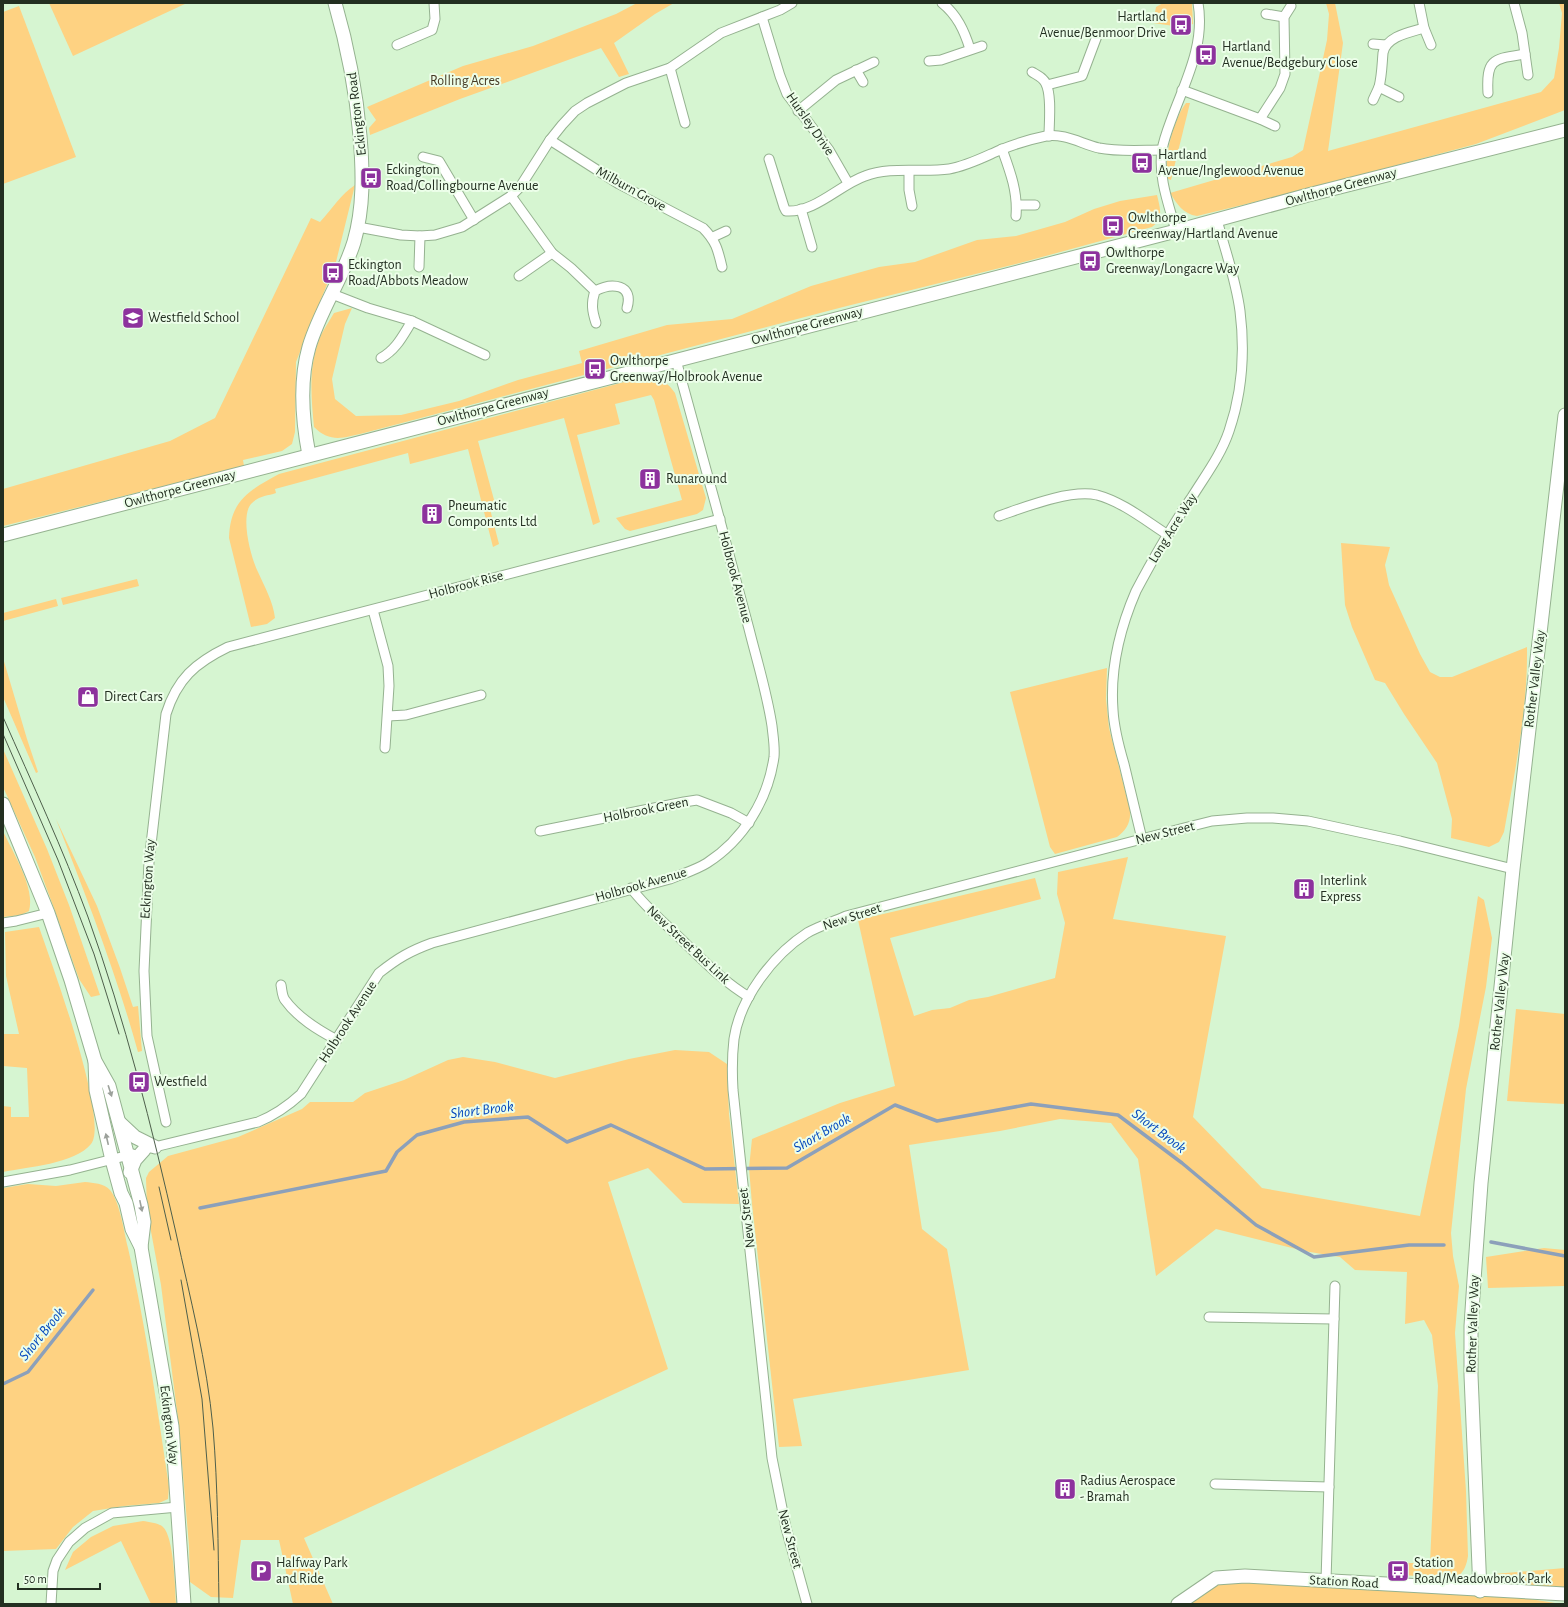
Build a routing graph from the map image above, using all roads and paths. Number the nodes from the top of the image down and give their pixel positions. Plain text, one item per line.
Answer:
1 (335, 3) edge
2 (434, 3) edge
3 (792, 3) edge
4 (942, 3) edge
5 (1198, 3) edge
6 (1419, 3) edge
7 (1514, 3) edge
8 (1291, 6) dead end
9 (1266, 14) dead end
10 (1284, 16) junction
11 (762, 17) junction
12 (1424, 28) junction
13 (1097, 36) dead end
14 (1373, 44) dead end
15 (1386, 44) junction
16 (397, 45) dead end
17 (982, 46) dead end
18 (1430, 46) dead end
19 (970, 49) junction
20 (1525, 54) junction
21 (929, 61) dead end
22 (874, 62) dead end
23 (670, 68) junction
24 (856, 70) junction
25 (1032, 72) dead end
26 (1528, 75) dead end
27 (862, 82) dead end
28 (1047, 85) junction
29 (1379, 87) junction
30 (1182, 90) junction
31 (1488, 93) dead end
32 (1399, 97) dead end
33 (1373, 100) dead end
34 (798, 111) junction
35 (1260, 119) junction
36 (685, 123) dead end
37 (1275, 126) dead end
38 (1565, 130) edge
39 (1048, 136) junction
40 (550, 140) junction
41 (1002, 149) junction
42 (1162, 150) junction
43 (423, 157) dead end
44 (769, 159) dead end
45 (909, 171) junction
46 (848, 183) junction
47 (511, 196) junction
48 (1017, 205) junction
49 (1035, 205) dead end
50 (912, 206) dead end
51 (801, 209) junction
52 (1016, 216) dead end
53 (474, 220) junction
54 (1217, 220) junction
55 (358, 227) junction
56 (726, 231) dead end
57 (1176, 231) junction
58 (420, 236) junction
59 (713, 237) junction
60 (812, 247) dead end
61 (552, 253) junction
62 (419, 267) dead end
63 (722, 267) dead end
64 (519, 276) dead end
65 (595, 291) junction
66 (332, 294) junction
67 (627, 308) dead end
68 (412, 321) junction
69 (596, 323) dead end
70 (484, 355) dead end
71 (381, 358) dead end
72 (676, 360) junction
73 (1565, 414) edge
74 (309, 455) junction
75 (999, 516) dead end
76 (720, 519) junction
77 (3, 535) edge
78 (1168, 535) junction
79 (373, 610) junction
80 (213, 654) joint
81 (481, 695) dead end
82 (388, 716) junction
83 (384, 748) dead end
84 (3, 804) edge
85 (749, 823) junction
86 (540, 831) dead end
87 (1142, 838) junction
88 (1513, 869) junction
89 (631, 888) junction
90 (48, 913) junction
91 (3, 923) edge
92 (280, 985) dead end
93 (749, 997) junction
94 (337, 1040) junction
95 (95, 1061) junction
96 (166, 1122) dead end
97 (120, 1123) junction
98 (150, 1148) junction
99 (128, 1155) junction
100 (112, 1160) junction
101 (131, 1168) junction
102 (3, 1182) edge
103 (126, 1203) junction
104 (141, 1247) junction
105 (1335, 1286) dead end
106 (1209, 1317) dead end
107 (1334, 1319) junction
108 (1215, 1484) dead end
109 (1329, 1487) junction
110 (178, 1507) junction
111 (1326, 1581) junction
112 (1480, 1590) junction
113 (1565, 1594) edge
114 (51, 1604) edge
115 (184, 1604) edge
116 (807, 1604) edge
117 (1178, 1604) edge

1 - 55 street, Eckington Road
2 - 16 street
3 - 11 street
4 - 19 street
5 - 30 street
6 - 12 street
7 - 20 street
8 - 10 street
9 - 10 street
10 - 35 street
11 - 23 street
11 - 34 street, Hursley Drive
12 - 15 street
12 - 18 street
13 - 28 street
14 - 15 street
15 - 29 street
17 - 19 street
19 - 21 street
20 - 26 street
20 - 31 street
22 - 24 street
23 - 36 street
23 - 40 street
24 - 27 street
24 - 34 street
25 - 28 street
28 - 39 street
29 - 32 street
29 - 33 street
30 - 35 street
30 - 42 street
34 - 46 street, Hursley Drive
35 - 37 street
38 - 54 street, Owlthorpe Greenway
39 - 41 street
39 - 42 street
40 - 47 street
40 - 59 street, Milburn Grove
41 - 45 street
41 - 48 street
42 - 57 street
43 - 53 street
44 - 51 street
45 - 46 street
45 - 50 street
46 - 51 street
47 - 53 street
47 - 61 street
48 - 49 street
48 - 52 street
51 - 60 street
53 - 58 street
54 - 57 street, Owlthorpe Greenway
54 - 78 street, Long Acre Way
55 - 58 street
55 - 66 street, Eckington Road
56 - 59 street
57 - 72 street, Owlthorpe Greenway
58 - 62 street
59 - 63 street
61 - 64 street
61 - 65 street
65 - 67 street
65 - 69 street
66 - 68 street
66 - 74 street, Eckington Road
68 - 70 street
68 - 71 street
72 - 74 street, Owlthorpe Greenway
72 - 76 street, Holbrook Avenue
73 - 88 street, Rother Valley Way
74 - 77 street, Owlthorpe Greenway
75 - 78 street
76 - 79 street, Holbrook Rise
76 - 85 street, Holbrook Avenue
78 - 87 street, Long Acre Way
79 - 80 street, Holbrook Rise
79 - 82 street
80 - 96 street, Eckington Way
81 - 82 street
82 - 83 street
84 - 90 street, Eckington Way
85 - 86 street, Holbrook Green
85 - 89 street, Holbrook Avenue
87 - 88 street, New Street
87 - 93 street, New Street
88 - 112 street, Rother Valley Way
89 - 93 street, New Street Bus Link
89 - 94 street, Holbrook Avenue
90 - 91 street
90 - 95 street, Eckington Way
92 - 94 street
93 - 116 street, New Street
94 - 98 street, Holbrook Avenue
95 -> 97 street, Eckington Way
100 -> 95 street, Eckington Way
97 - 98 street
97 - 99 street, Eckington Way
98 - 99 street, Holbrook Avenue
98 - 101 street
99 - 100 street, Holbrook Avenue
99 - 101 street, Eckington Way
100 - 102 street, Holbrook Avenue
100 - 103 street, Eckington Way
101 - 103 street
101 -> 104 street, Eckington Way
103 - 104 street, Eckington Way
104 - 110 street, Eckington Way
105 - 107 street
106 - 107 street
107 - 109 street
108 - 109 street
109 - 111 street
110 - 114 street
110 - 115 street, Eckington Way
111 - 112 street, Station Road
111 - 117 street, Station Road
112 - 113 street, Station Road

